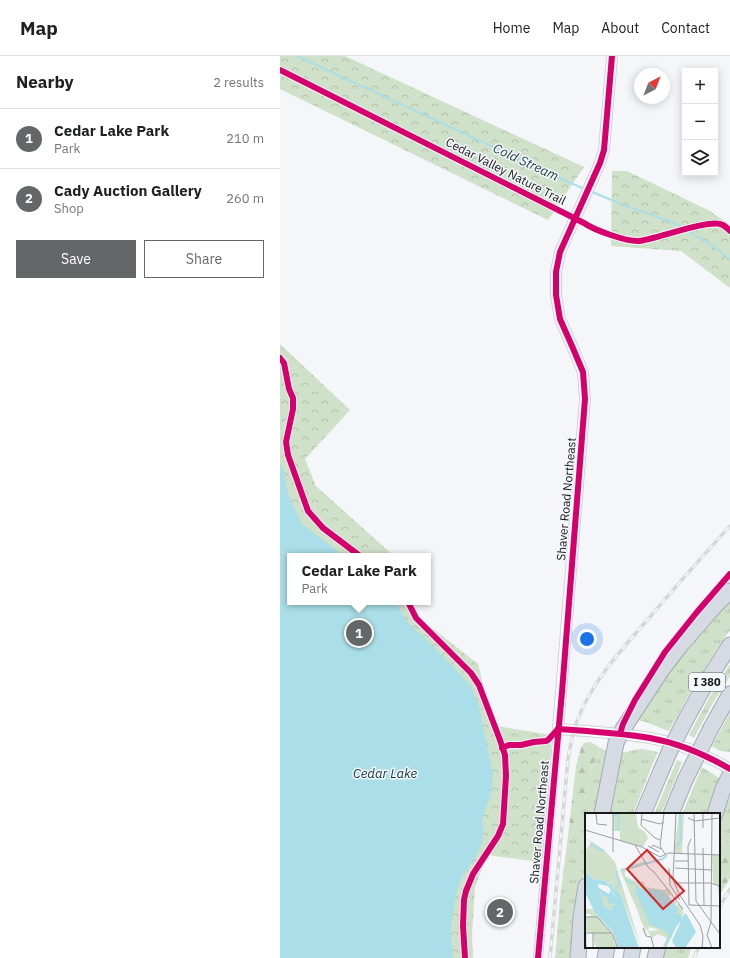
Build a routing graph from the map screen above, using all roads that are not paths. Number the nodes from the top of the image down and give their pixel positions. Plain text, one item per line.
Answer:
1 (612, 56) edge
2 (730, 590) edge
3 (730, 645) edge
4 (730, 694) edge
5 (558, 729) junction
6 (620, 734) junction
7 (730, 769) edge
8 (730, 775) edge
9 (730, 791) edge
10 (716, 812) edge
11 (602, 813) edge
12 (643, 813) edge
13 (671, 813) edge
14 (585, 892) edge
15 (607, 948) edge
16 (633, 948) edge
17 (658, 948) edge
18 (538, 958) edge
19 (578, 958) edge
20 (605, 958) edge
21 (631, 958) edge
22 (655, 958) edge

1 - 5 street, Shaver Road Northeast
2 - 6 highway
3 - 12 highway, I 380, bridge
4 - 13 highway, I 380, bridge
5 - 6 street
5 - 18 street, Shaver Road Northeast
6 - 7 street
6 - 11 highway
8 - 10 highway
9 - 10 highway
14 - 19 highway
15 - 20 highway
16 - 21 highway
17 - 22 highway

